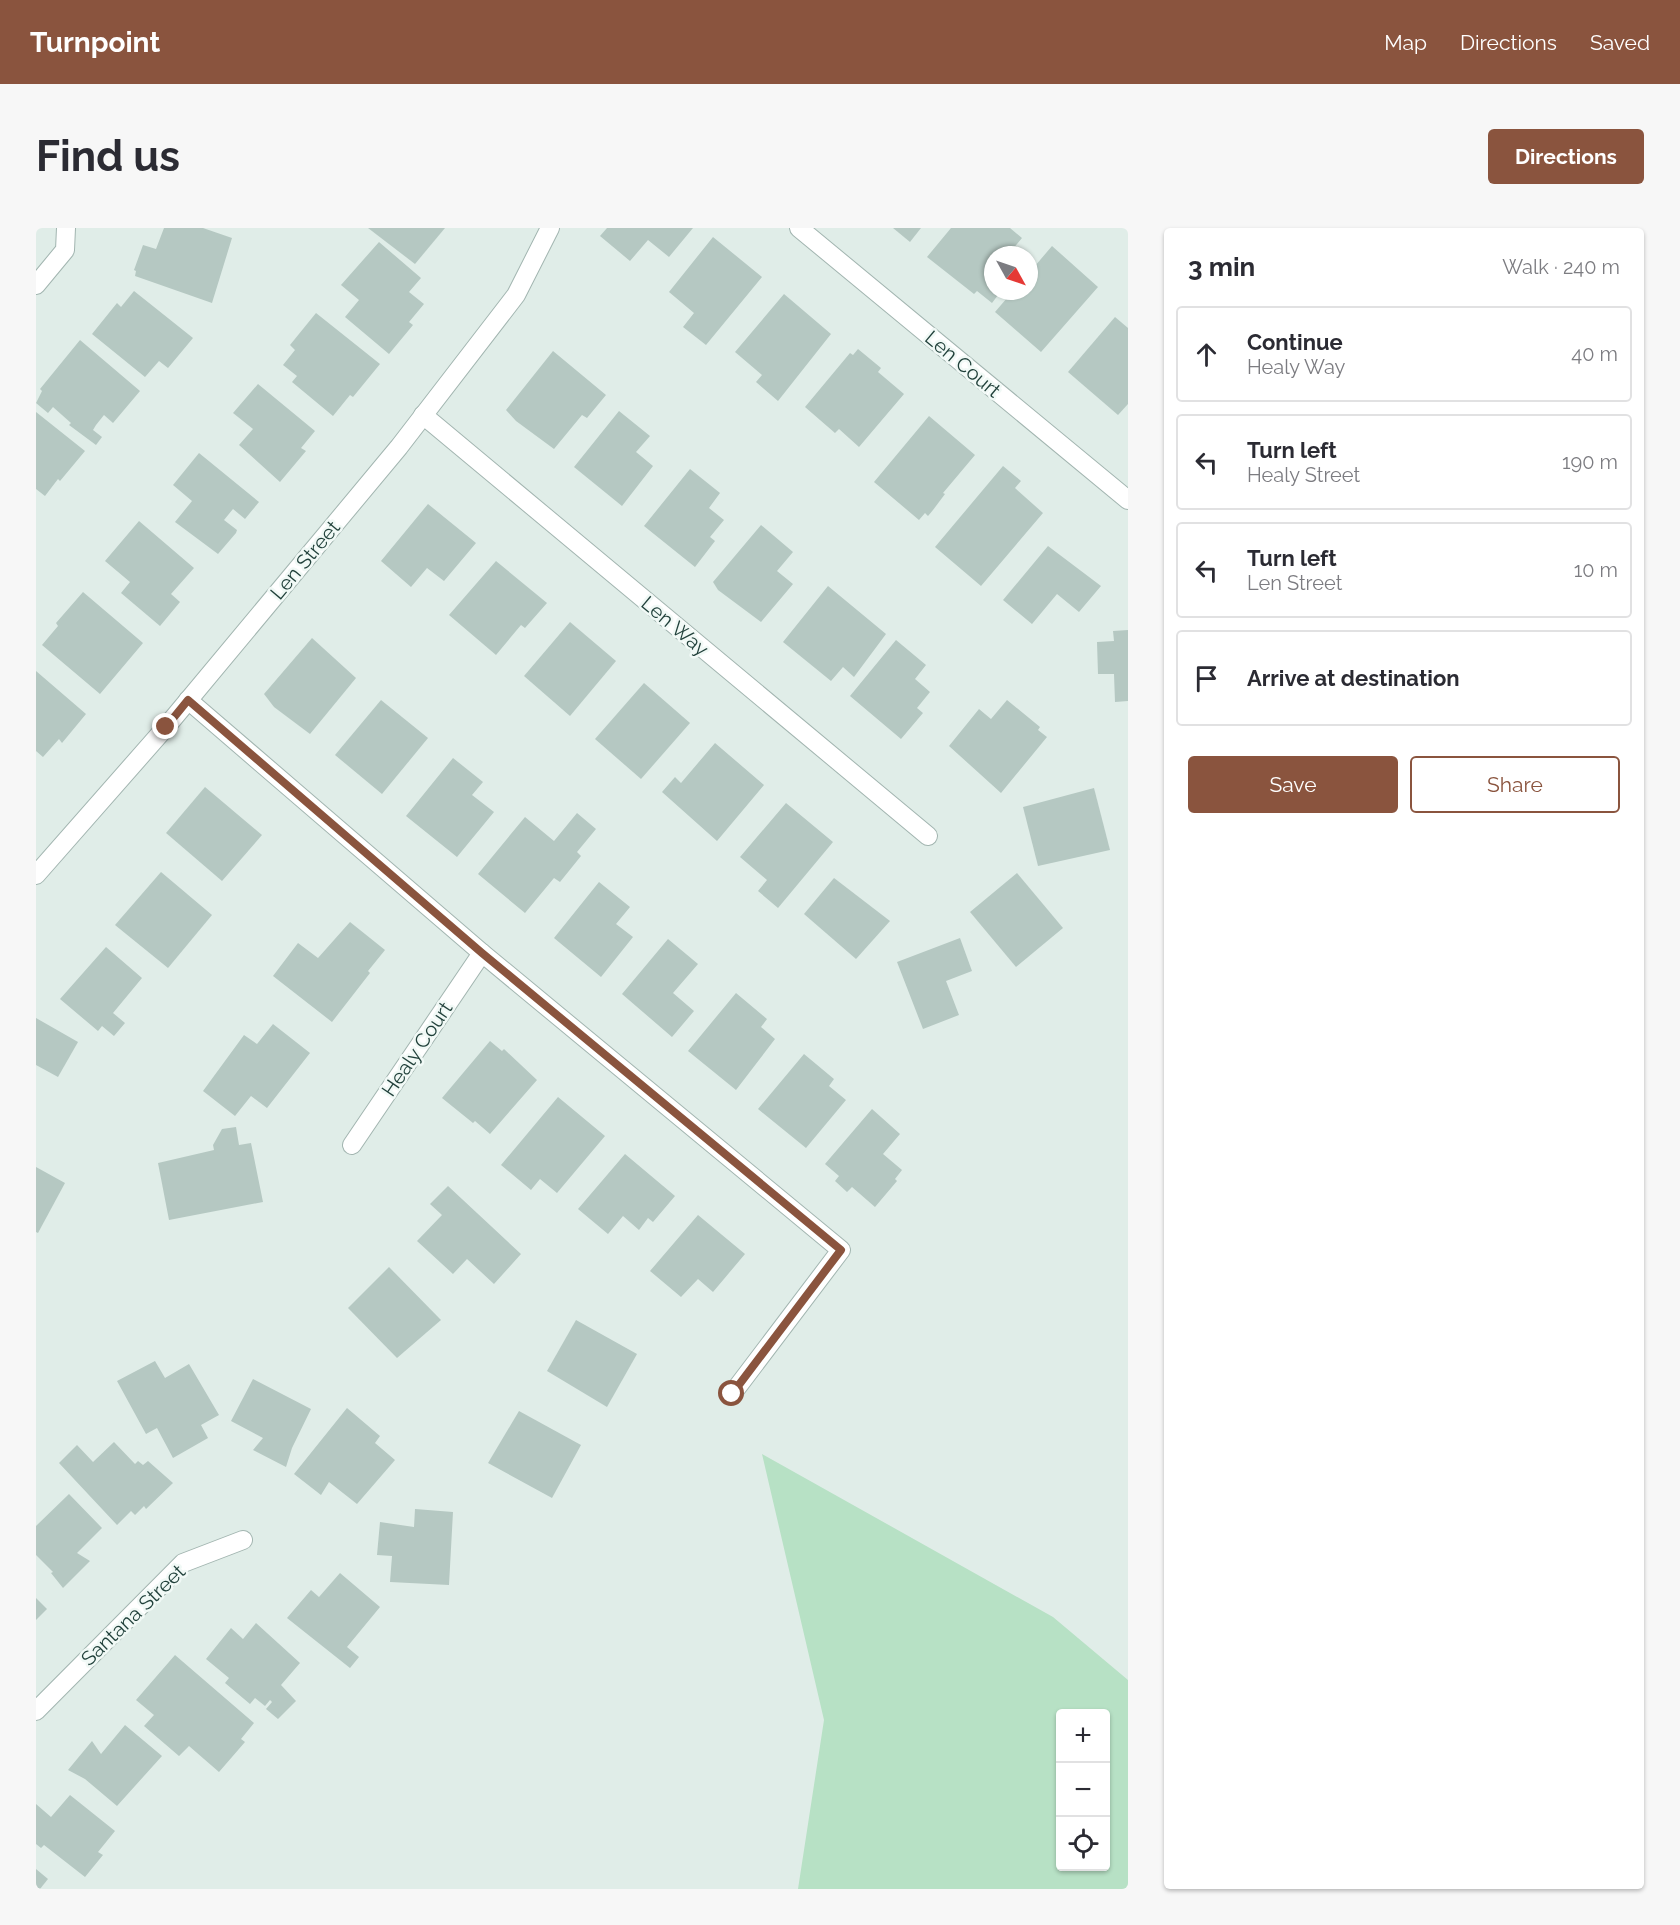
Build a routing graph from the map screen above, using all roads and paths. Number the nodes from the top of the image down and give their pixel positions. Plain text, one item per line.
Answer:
1 (66, 228) edge
2 (550, 228) edge
3 (799, 228) edge
4 (36, 285) edge
5 (423, 415) junction
6 (1128, 500) edge
7 (188, 700) junction
8 (928, 836) dead end
9 (36, 876) edge
10 (482, 953) junction
11 (352, 1145) dead end
12 (732, 1394) dead end
13 (243, 1540) dead end
14 (36, 1711) edge

1 - 4 street
2 - 5 street, Len Street
3 - 6 street, Len Court
5 - 7 street, Len Street
5 - 8 street, Len Way
7 - 9 street, Len Street
7 - 10 street
10 - 11 street, Healy Court
10 - 12 street
13 - 14 street, Santana Street

